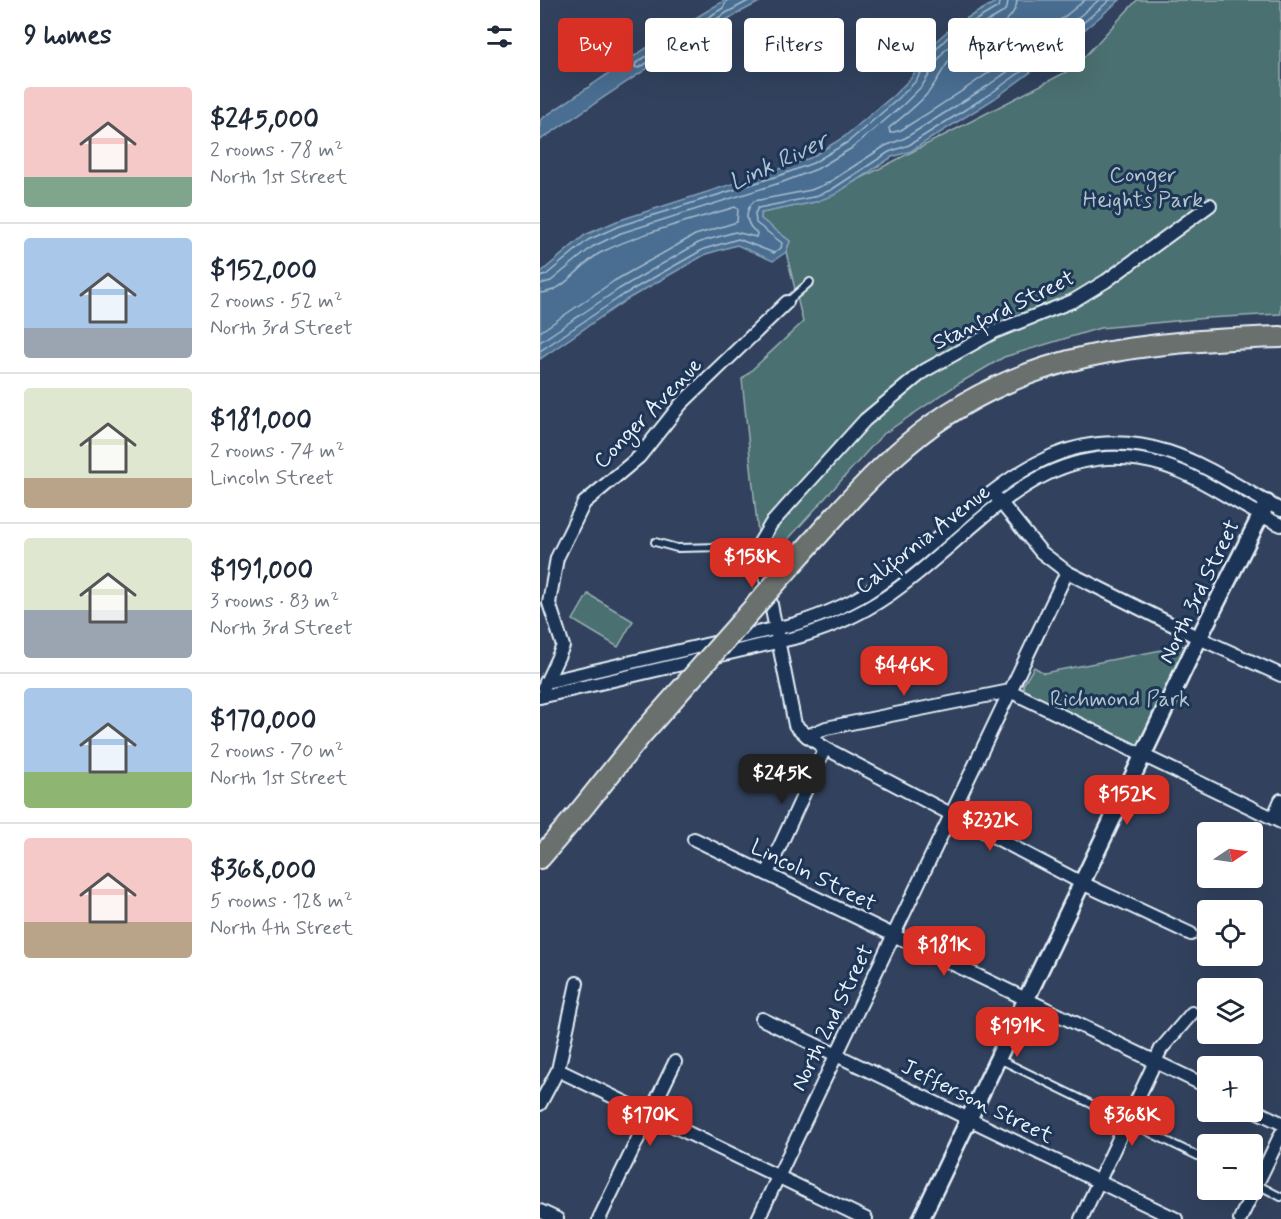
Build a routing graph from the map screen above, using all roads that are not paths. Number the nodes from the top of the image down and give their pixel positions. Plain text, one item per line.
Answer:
1 (1210, 206) dead end
2 (810, 282) dead end
3 (787, 302) joint
4 (1281, 337) edge
5 (993, 492) junction
6 (1002, 503) junction
7 (1264, 509) junction
8 (1281, 510) edge
9 (1281, 525) edge
10 (655, 542) dead end
11 (759, 544) junction
12 (1067, 572) junction
13 (774, 629) junction
14 (1199, 638) junction
15 (778, 642) junction
16 (1281, 675) edge
17 (542, 691) edge
18 (1010, 691) junction
19 (641, 735) junction
20 (807, 736) junction
21 (825, 748) junction
22 (1143, 756) junction
23 (1281, 800) edge
24 (952, 814) junction
25 (1277, 820) edge
26 (694, 839) dead end
27 (540, 844) edge
28 (540, 858) edge
29 (767, 874) junction
30 (1082, 883) junction
31 (1191, 934) dead end
32 (894, 935) junction
33 (577, 983) dead end
34 (1026, 1000) junction
35 (1192, 1013) dead end
36 (762, 1019) dead end
37 (836, 1055) junction
38 (998, 1058) junction
39 (675, 1062) dead end
40 (1156, 1062) junction
41 (558, 1070) junction
42 (1197, 1082) edge
43 (540, 1104) edge
44 (649, 1114) junction
45 (1263, 1114) edge
46 (969, 1119) junction
47 (1128, 1121) junction
48 (1281, 1123) edge
49 (1281, 1134) edge
50 (1197, 1156) edge
51 (1263, 1169) edge
52 (778, 1176) junction
53 (1099, 1182) junction
54 (1263, 1188) edge
55 (1281, 1197) edge
56 (1248, 1200) edge
57 (540, 1211) edge
58 (557, 1219) edge
59 (599, 1219) edge
60 (758, 1219) edge
61 (866, 1219) edge
62 (921, 1219) edge
63 (1081, 1219) edge
64 (1176, 1219) edge
65 (1240, 1219) edge

1 - 11 street, Stanford Street
2 - 3 lane, Conger Avenue
3 - 17 street, Conger Avenue
4 - 19 highway, bridge
5 - 6 street
5 - 7 street, California Avenue
5 - 13 street, California Avenue
6 - 7 street, California Avenue
6 - 12 street
6 - 15 street, California Avenue
7 - 8 street, California Avenue
7 - 9 street, California Avenue
7 - 14 street, North 3rd Street
10 - 11 lane
11 - 13 street
12 - 14 street
12 - 18 street, North 2nd Street
13 - 15 street
13 - 17 street, California Avenue
14 - 16 street
14 - 22 street, North 3rd Street
15 - 17 street, California Avenue
15 - 20 street
18 - 20 street
18 - 22 street
18 - 24 street, North 2nd Street
19 - 27 highway
19 - 28 highway
20 - 21 street
21 - 24 street
21 - 29 street
22 - 25 street
22 - 30 street, North 3rd Street
23 - 25 street
24 - 30 street
24 - 32 street, North 2nd Street
26 - 29 street, Lincoln Street
29 - 32 street, Lincoln Street
30 - 31 street
30 - 34 street, North 3rd Street
32 - 34 street, Lincoln Street
32 - 37 street, North 2nd Street
33 - 41 street
34 - 38 street, North 3rd Street
34 - 40 street, Lincoln Street
35 - 40 street
36 - 37 street, Jefferson Street
37 - 46 street, Jefferson Street
37 - 52 street, North 2nd Street
38 - 46 street, North 3rd Street
38 - 47 lane
39 - 44 street
40 - 42 street, Lincoln Street
40 - 47 street
41 - 43 street
41 - 44 street
44 - 52 street
44 - 59 street
45 - 48 street
46 - 53 street, Jefferson Street
46 - 62 street, North 3rd Street
47 - 50 lane
47 - 53 street
49 - 51 street
52 - 60 street, North 2nd Street
52 - 61 street
53 - 63 street
53 - 64 street, Jefferson Street
54 - 55 lane
56 - 65 street
57 - 58 street

